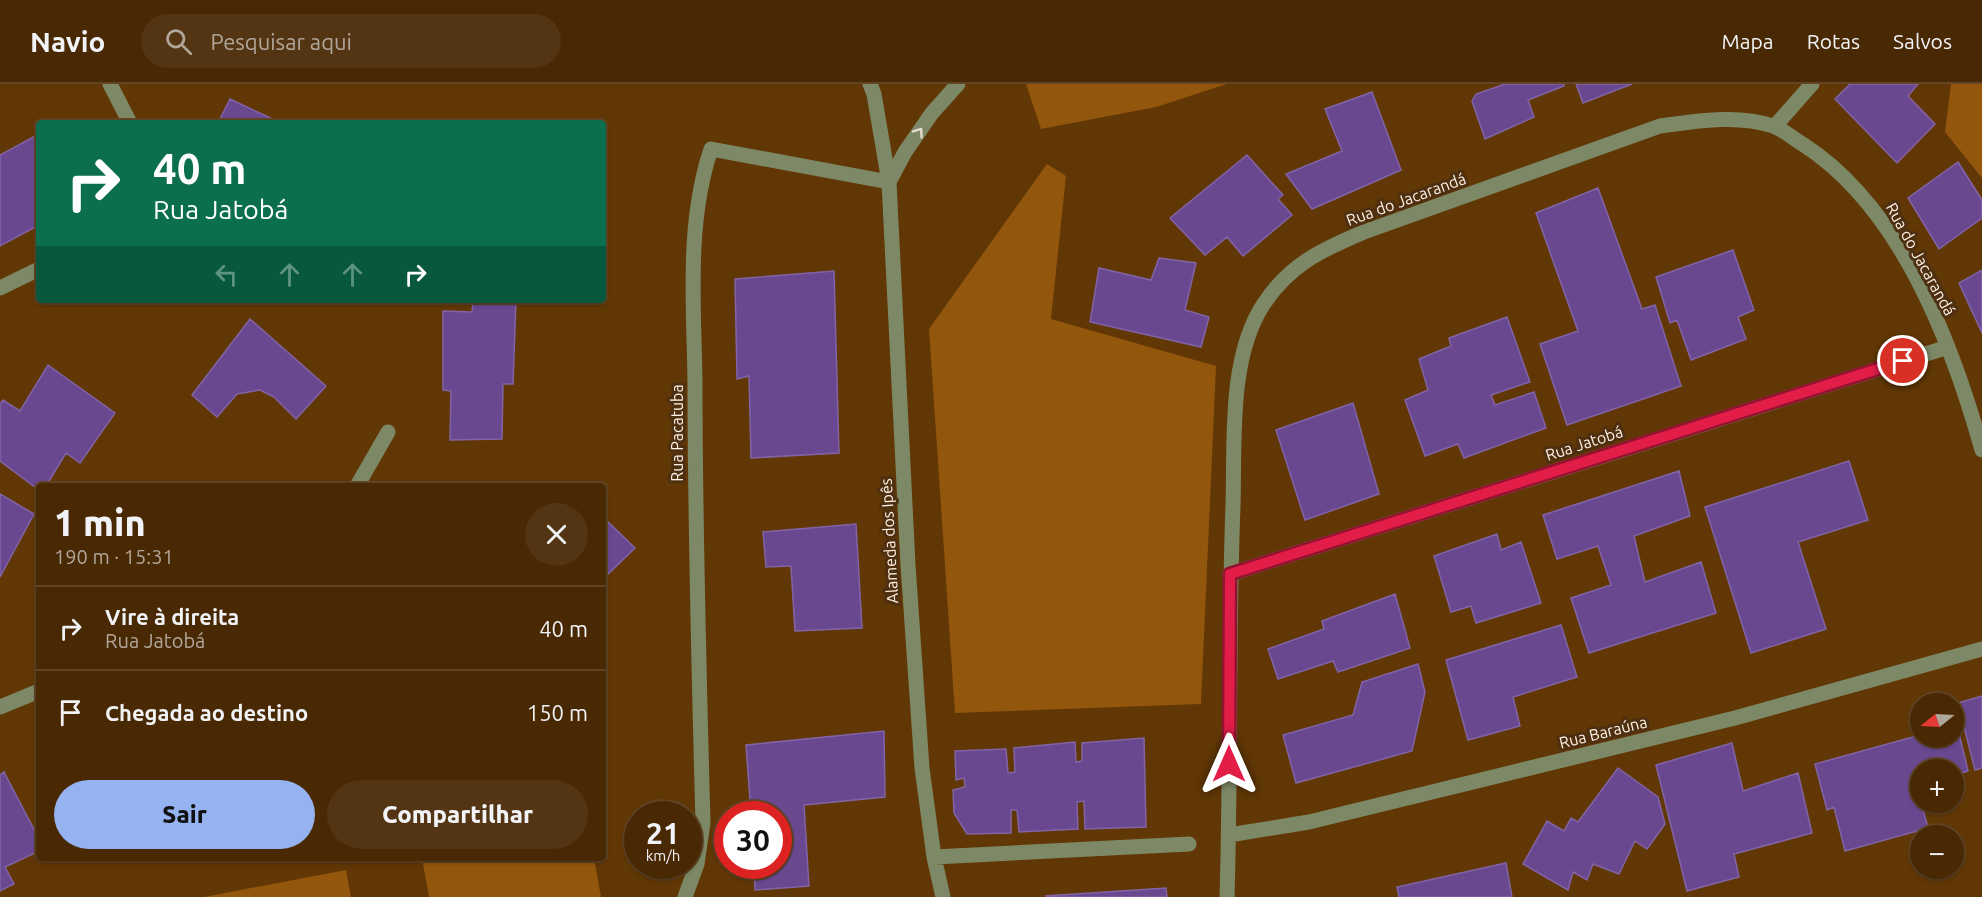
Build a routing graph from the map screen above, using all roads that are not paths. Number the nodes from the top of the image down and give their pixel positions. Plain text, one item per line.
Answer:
1 (110, 84) edge
2 (870, 84) edge
3 (958, 84) edge
4 (1812, 84) edge
5 (128, 120) edge
6 (1774, 126) junction
7 (889, 182) junction
8 (36, 270) edge
9 (0, 288) edge
10 (1948, 347) junction
11 (388, 432) dead end
12 (1982, 450) edge
13 (359, 483) edge
14 (1230, 574) junction
15 (1982, 648) edge
16 (36, 692) edge
17 (0, 707) edge
18 (1229, 835) junction
19 (1189, 844) dead end
20 (934, 857) junction
21 (685, 897) edge
22 (943, 897) edge
23 (1227, 897) edge

1 - 5 street
2 - 7 street, Alameda dos Ipês
7 -> 3 street, Alameda dos Ipês
4 - 6 street
6 - 10 street, Rua do Jacarandá
6 - 14 street, Rua do Jacarandá
7 - 20 street, Alameda dos Ipês
7 - 21 street, Rua Pacatuba
8 - 9 street
10 - 12 street, Rua do Jacarandá
10 - 14 street, Rua Jatobá
11 - 13 street
14 - 18 street, Rua do Jacarandá
15 - 18 street, Rua Baraúna
16 - 17 street
18 - 23 street, Rua do Jacarandá
19 - 20 street
20 - 22 street, Alameda dos Ipês

